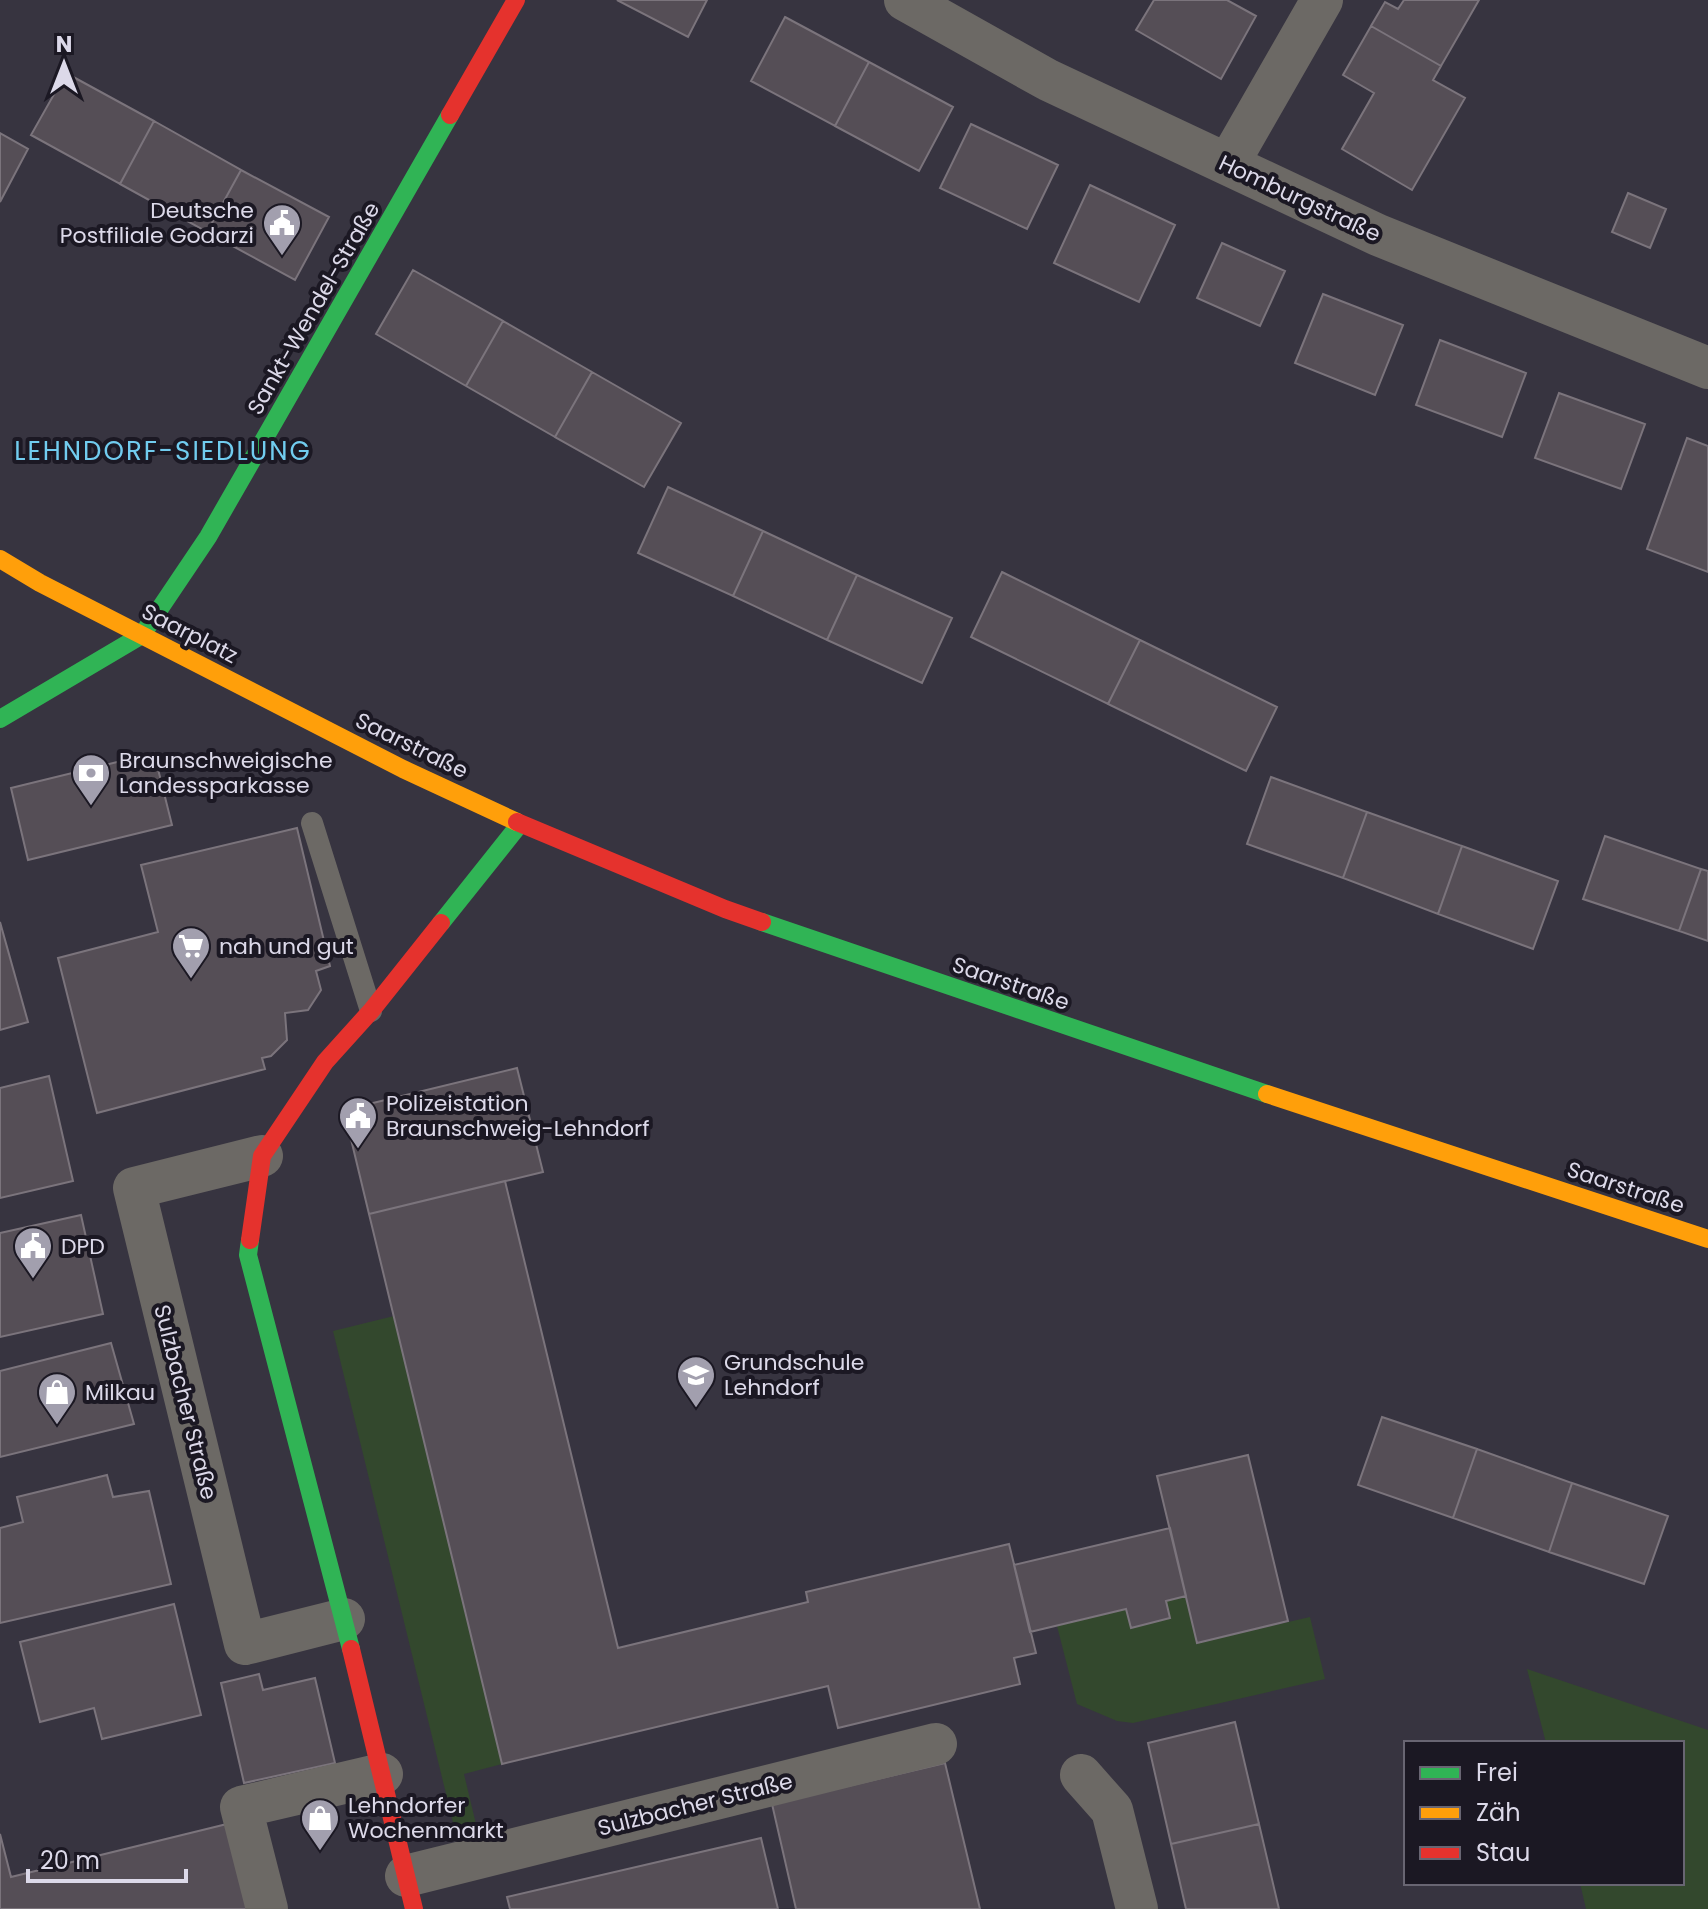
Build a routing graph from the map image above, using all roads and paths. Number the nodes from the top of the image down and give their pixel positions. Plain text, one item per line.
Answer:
1 (516, 0) edge
2 (905, 0) edge
3 (1322, 0) edge
4 (1228, 164) junction
5 (1708, 368) edge
6 (0, 559) edge
7 (142, 635) junction
8 (0, 719) edge
9 (317, 725) joint
10 (312, 823) dead end
11 (520, 824) junction
12 (371, 1011) junction
13 (262, 1156) junction
14 (1708, 1239) edge
15 (344, 1619) junction
16 (936, 1744) dead end
17 (382, 1774) junction
18 (1081, 1775) dead end
19 (410, 1892) edge
20 (267, 1909) edge
21 (1137, 1909) edge

1 - 7 street, Sankt-Wendel-Straße
2 - 4 street, Homburgstraße
3 - 4 street
4 - 5 street, Homburgstraße
6 - 7 street, Saarplatz
7 - 8 street
7 - 9 street, Saarplatz
9 - 11 street, Saarstraße
10 - 12 lane
11 - 12 street, Sulzbacher Straße
11 - 14 street, Saarstraße
12 - 13 street, Sulzbacher Straße
13 - 15 street, Sulzbacher Straße
13 - 15 street, Sulzbacher Straße
15 - 17 street, Sulzbacher Straße
16 - 19 street, Sulzbacher Straße
17 - 19 street, Sulzbacher Straße
17 - 20 street
18 - 21 street

